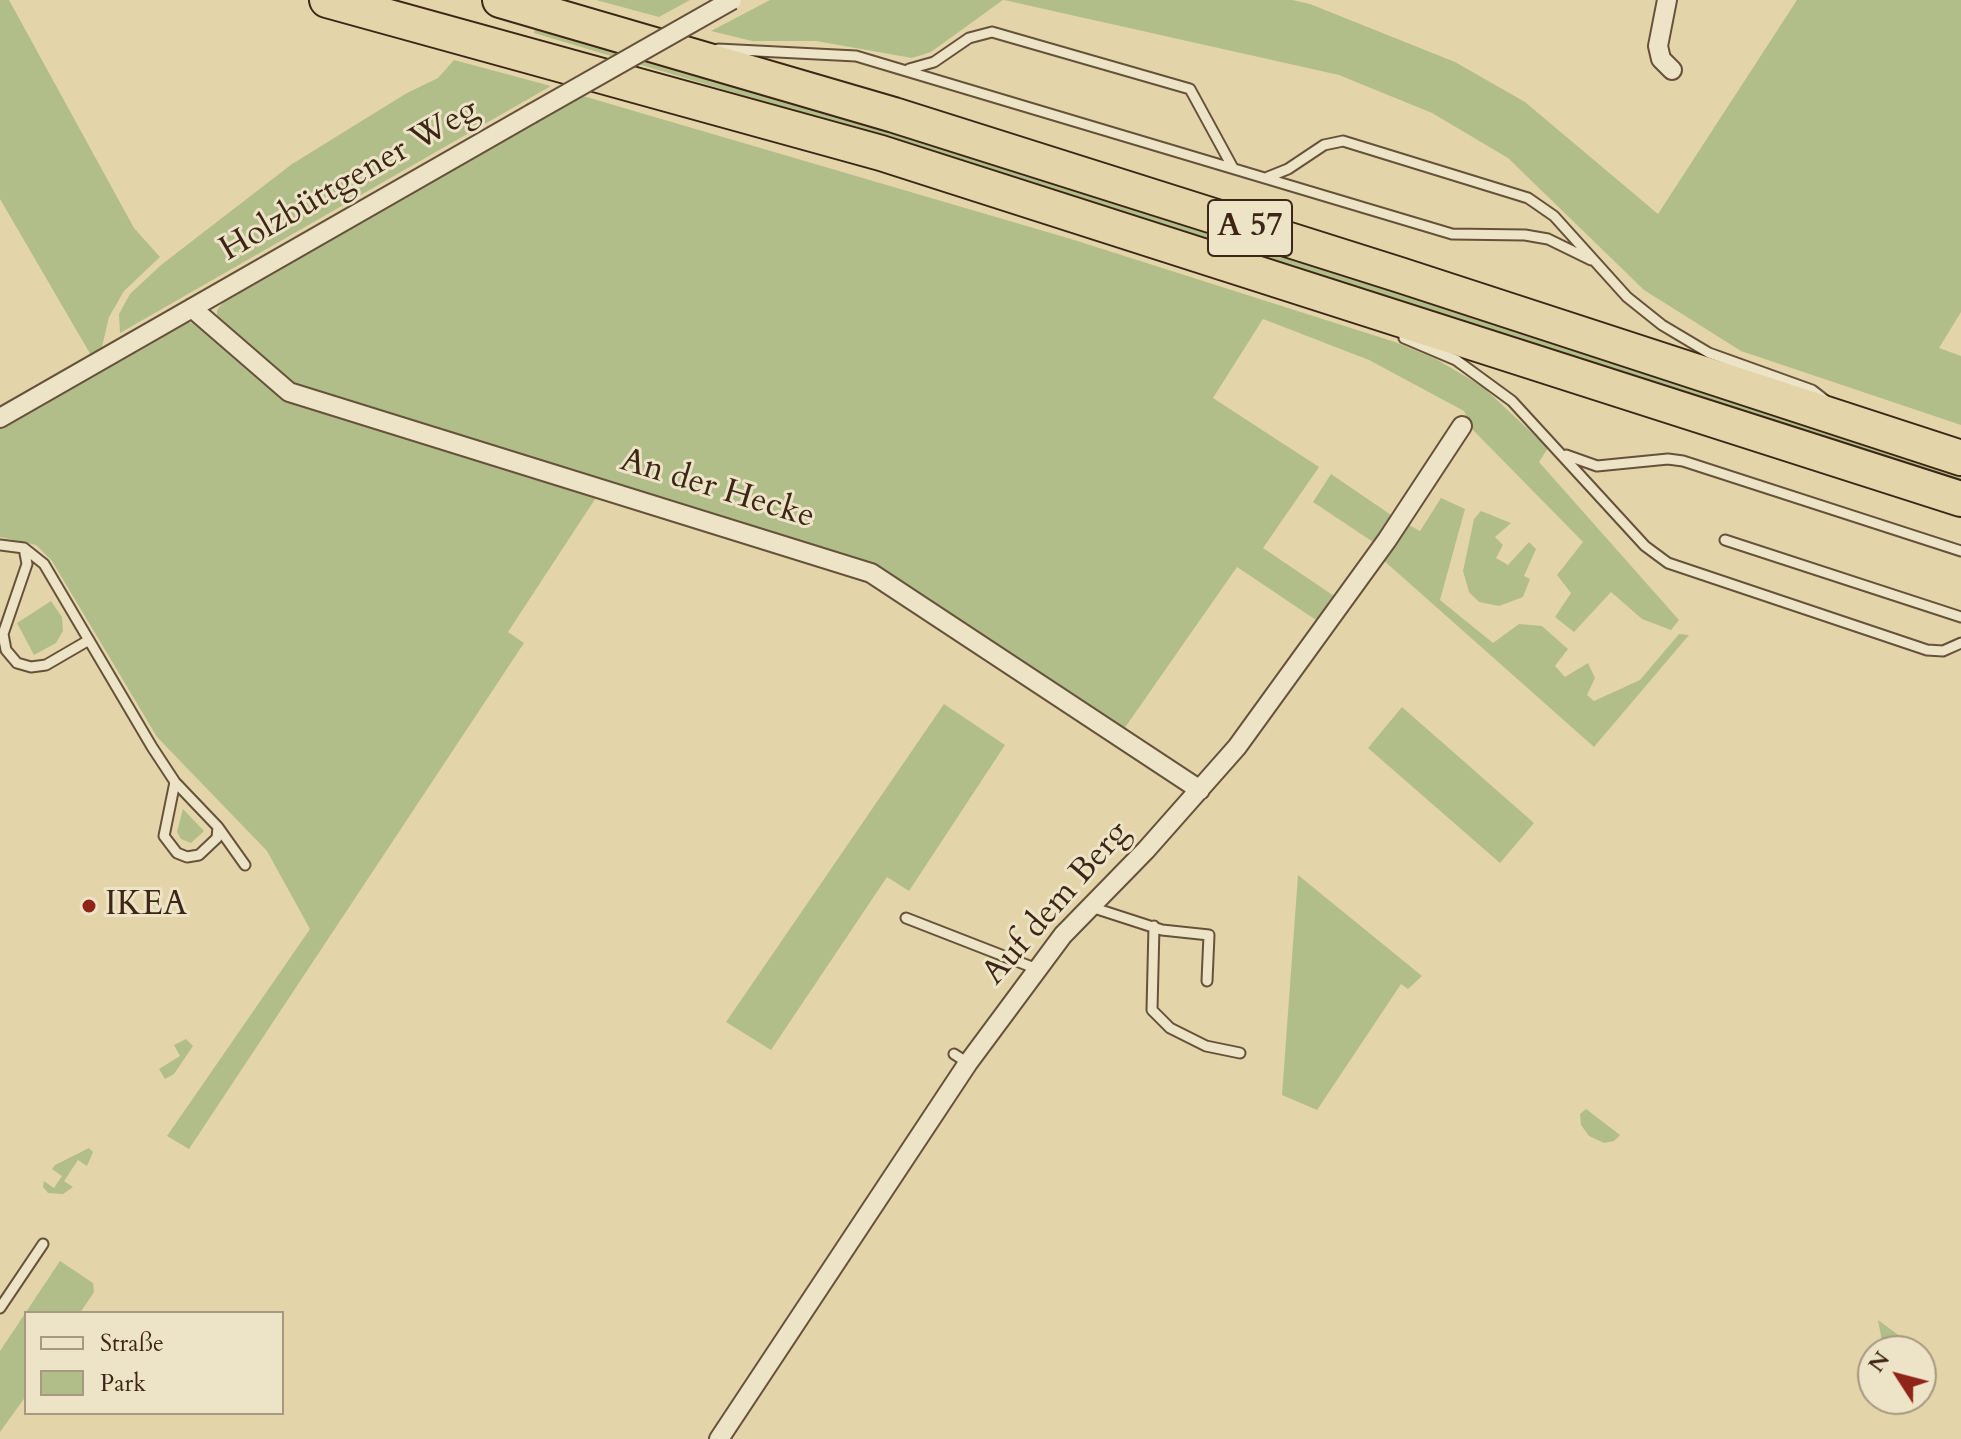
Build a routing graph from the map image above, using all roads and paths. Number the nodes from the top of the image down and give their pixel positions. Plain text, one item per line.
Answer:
1 (327, 0) edge
2 (500, 0) edge
3 (732, 0) edge
4 (1667, 0) edge
5 (637, 40) junction
6 (905, 69) junction
7 (1672, 70) dead end
8 (1233, 168) junction
9 (1267, 177) junction
10 (1591, 260) junction
11 (1302, 285) junction
12 (192, 308) junction
13 (1341, 312) dead end
14 (1390, 333) dead end
15 (0, 418) edge
16 (1462, 426) dead end
17 (1860, 426) junction
18 (1563, 454) junction
19 (1961, 458) edge
20 (1961, 499) edge
21 (1725, 540) dead end
22 (0, 545) edge
23 (24, 548) junction
24 (1961, 551) edge
25 (1961, 617) edge
26 (89, 640) junction
27 (1961, 643) edge
28 (175, 782) junction
29 (1200, 790) junction
30 (218, 827) junction
31 (245, 865) dead end
32 (1089, 906) junction
33 (906, 918) dead end
34 (1154, 926) junction
35 (1037, 969) junction
36 (1207, 981) dead end
37 (1240, 1053) dead end
38 (43, 1244) dead end
39 (0, 1308) edge
40 (719, 1439) edge

1 - 11 highway, A 57
2 - 5 highway, A 57
3 - 12 street, Holzbüttgener Weg, bridge
4 - 7 street
5 - 6 lane
5 - 17 highway, A 57
6 - 8 lane
6 - 8 lane
8 - 9 lane
9 - 10 lane
9 - 10 lane
10 - 17 lane
11 - 13 lane
11 - 20 highway, A 57
12 - 15 street, Holzbüttgener Weg
12 - 29 street, An der Hecke
14 - 18 lane
16 - 29 street, Auf dem Berg
17 - 19 highway, A 57
18 - 24 lane
18 - 27 lane
21 - 25 lane
22 - 23 lane
23 - 26 lane
23 - 26 lane
26 - 28 lane
28 - 30 lane
28 - 30 lane
29 - 32 street, Auf dem Berg
30 - 31 lane
32 - 34 lane
32 - 35 street, Auf dem Berg
33 - 35 lane
34 - 36 lane
34 - 37 lane
35 - 40 street, Auf dem Berg
38 - 39 lane

